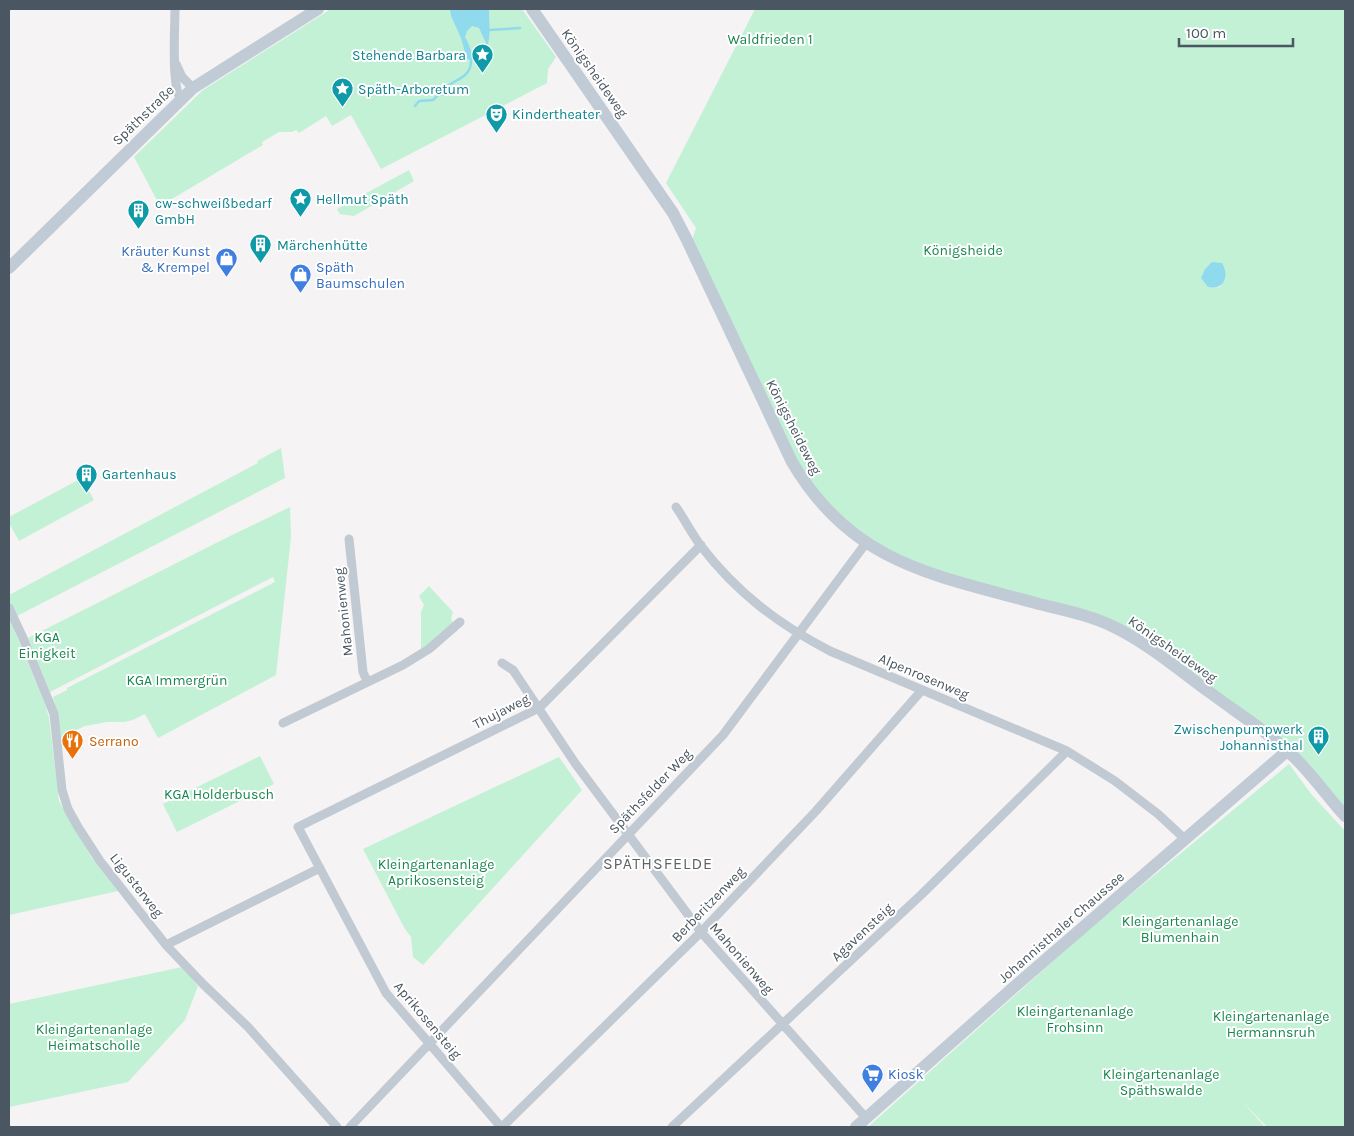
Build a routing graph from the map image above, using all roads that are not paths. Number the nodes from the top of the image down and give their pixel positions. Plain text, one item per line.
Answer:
1 (176, 9) edge
2 (318, 9) edge
3 (532, 9) edge
4 (176, 62) junction
5 (192, 88) junction
6 (182, 99) junction
7 (9, 268) edge
8 (676, 507) dead end
9 (349, 539) dead end
10 (866, 543) junction
11 (701, 545) junction
12 (9, 608) edge
13 (460, 622) dead end
14 (798, 634) junction
15 (502, 663) dead end
16 (367, 681) junction
17 (922, 690) junction
18 (539, 708) junction
19 (283, 723) dead end
20 (1288, 751) junction
21 (1066, 752) junction
22 (1345, 816) edge
23 (298, 827) joint
24 (627, 835) junction
25 (1186, 840) junction
26 (320, 868) junction
27 (701, 932) junction
28 (166, 944) junction
29 (783, 1025) junction
30 (430, 1044) junction
31 (866, 1118) junction
32 (337, 1127) edge
33 (350, 1127) edge
34 (502, 1127) edge
35 (672, 1127) edge
36 (856, 1127) edge

1 - 4 street
2 - 5 street, Späthstraße
3 - 10 street, Königsheideweg
4 - 5 street
4 - 6 street
5 - 6 street, Späthstraße
6 - 7 street, Späthstraße
8 - 11 street, Alpenrosenweg
9 - 16 street, Mahonienweg
10 - 14 street, Späthsfelder Weg
10 - 20 street, Königsheideweg
11 - 14 street, Alpenrosenweg
11 - 18 street, Thujaweg
12 - 28 street, Ligusterweg
13 - 16 street
14 - 17 street, Alpenrosenweg
14 - 24 street, Späthsfelder Weg
15 - 18 street, Mahonienweg
16 - 19 street
17 - 21 street, Alpenrosenweg
17 - 27 street, Berberitzenweg
18 - 23 street, Thujaweg
18 - 24 street, Mahonienweg
20 - 22 street, Königsheideweg
20 - 25 street, Johannisthaler Chaussee
21 - 25 street, Alpenrosenweg
21 - 29 street, Agavensteig
23 - 26 street, Aprikosensteig
24 - 27 street, Mahonienweg
24 - 30 street, Späthsfelder Weg
25 - 31 street, Johannisthaler Chaussee
26 - 28 street
26 - 30 street, Aprikosensteig
27 - 29 street, Mahonienweg
27 - 34 street, Berberitzenweg
28 - 32 street, Ligusterweg
29 - 31 street, Mahonienweg
29 - 35 street, Agavensteig
30 - 33 street, Späthsfelder Weg
30 - 34 street, Aprikosensteig
31 - 36 street, Johannisthaler Chaussee

